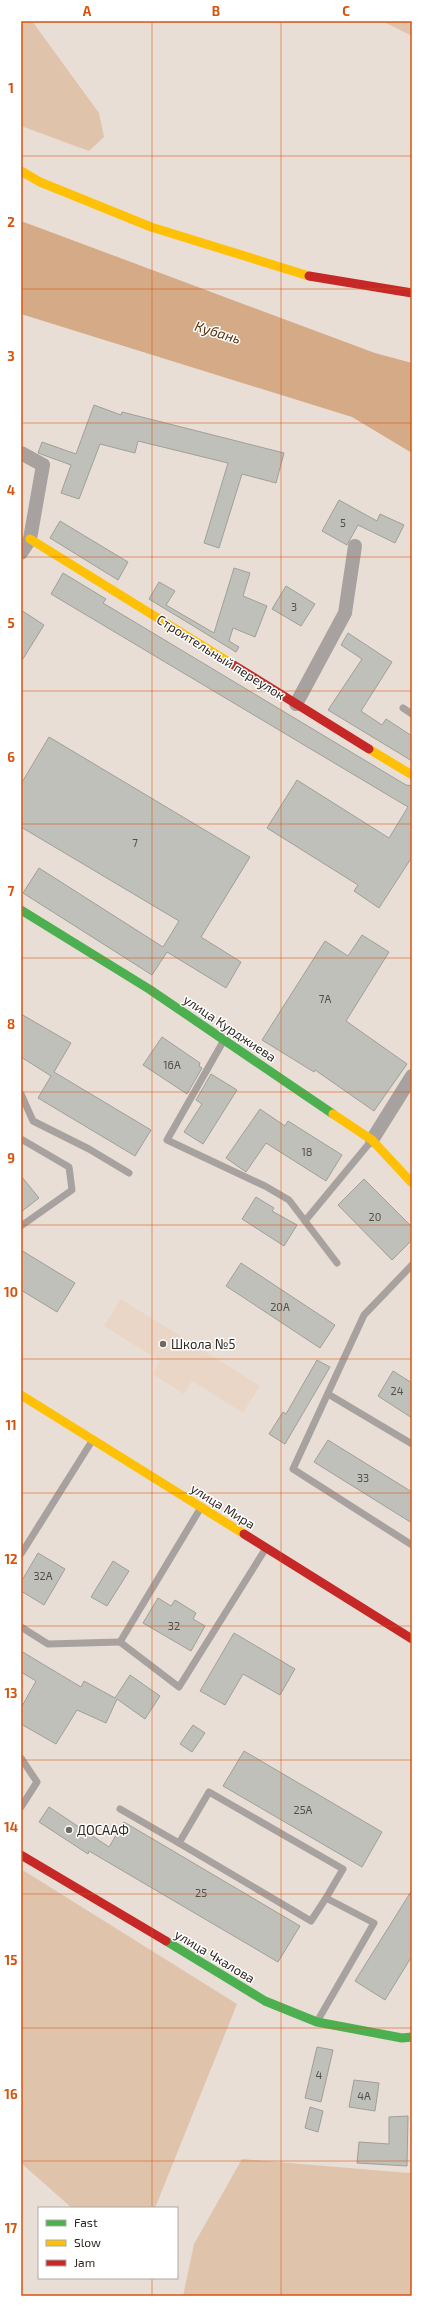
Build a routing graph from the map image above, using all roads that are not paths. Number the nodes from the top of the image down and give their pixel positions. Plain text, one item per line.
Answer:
1 (21, 171) edge
2 (412, 293) edge
3 (21, 453) edge
4 (30, 539) junction
5 (355, 546) dead end
6 (21, 553) edge
7 (296, 704) junction
8 (403, 708) dead end
9 (412, 714) edge
10 (412, 775) edge
11 (21, 910) edge
12 (224, 1040) junction
13 (412, 1076) edge
14 (21, 1094) edge
15 (21, 1139) edge
16 (372, 1140) junction
17 (129, 1173) dead end
18 (412, 1183) edge
19 (305, 1221) junction
20 (21, 1226) edge
21 (337, 1263) dead end
22 (412, 1265) edge
23 (328, 1394) junction
24 (21, 1396) edge
25 (92, 1441) junction
26 (412, 1444) edge
27 (201, 1508) junction
28 (412, 1545) edge
29 (266, 1548) junction
30 (21, 1554) edge
31 (21, 1627) edge
32 (412, 1639) edge
33 (120, 1642) junction
34 (21, 1758) edge
35 (21, 1807) edge
36 (120, 1809) dead end
37 (179, 1843) junction
38 (21, 1855) edge
39 (326, 1898) junction
40 (317, 2022) junction
41 (412, 2037) edge

1 - 2 street
3 - 4 street
4 - 6 street
4 - 7 street, Строительный переулок
5 - 7 street
7 - 10 street, Строительный переулок
8 - 9 lane
11 - 12 street, улица Курджиева
12 - 16 street, улица Курджиева
12 - 19 lane
13 - 16 street
14 - 17 lane
15 - 20 lane
16 - 18 street, улица Курджиева
16 - 19 lane
19 - 21 lane
22 - 23 lane
23 - 26 lane
23 - 28 lane
24 - 25 street, улица Мира
25 - 27 street, улица Мира
25 - 30 lane
27 - 29 street, улица Мира
27 - 33 lane
29 - 32 street, улица Мира
29 - 33 lane
31 - 33 lane
34 - 35 lane
36 - 37 lane
37 - 39 lane
37 - 39 lane
38 - 40 street, улица Чкалова
39 - 40 lane
40 - 41 street, улица Чкалова

